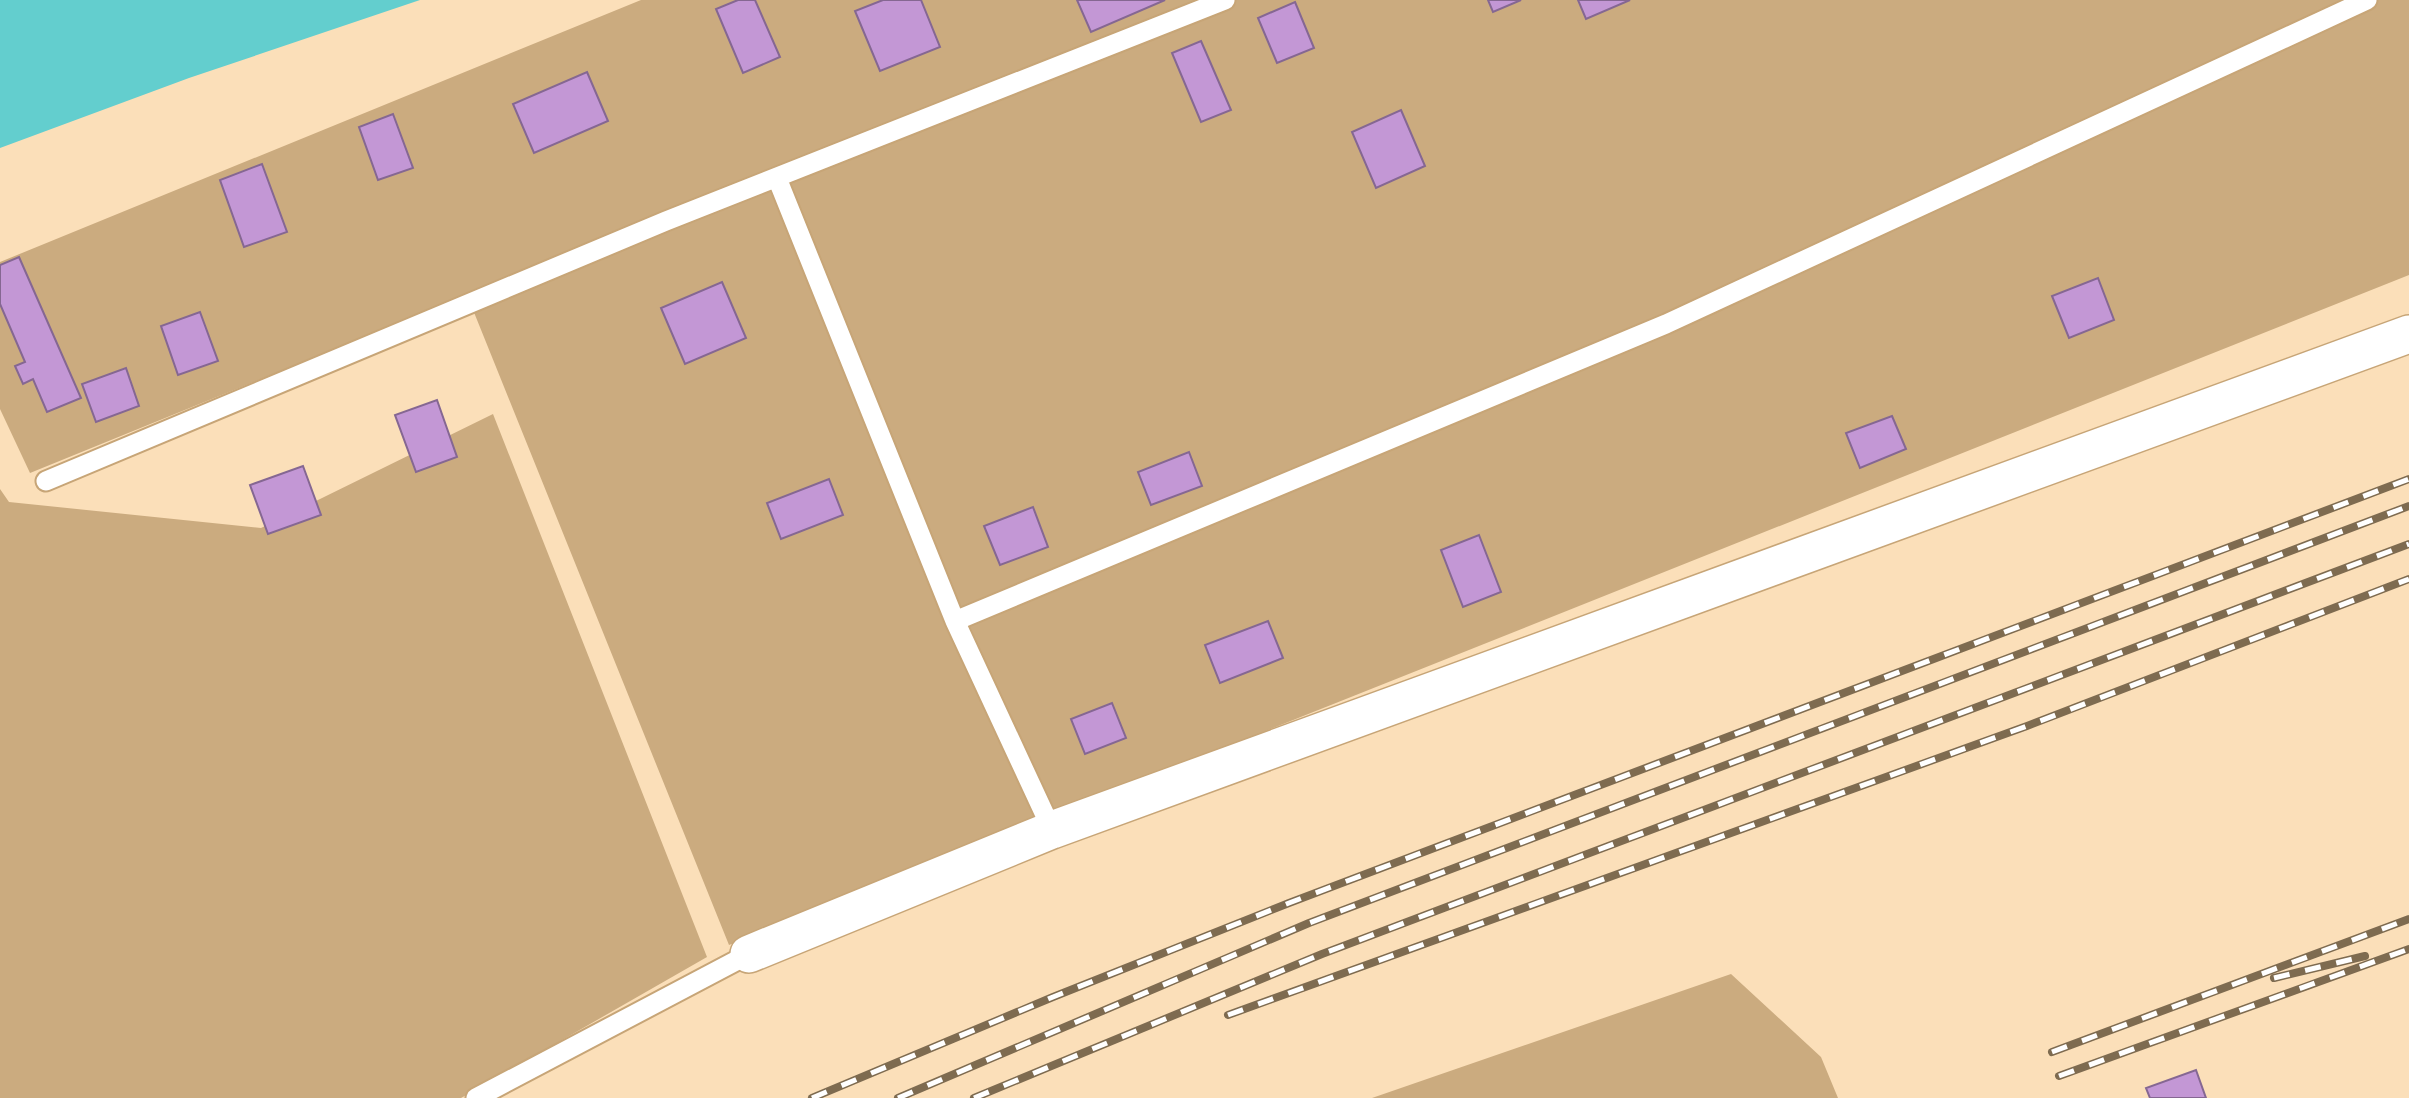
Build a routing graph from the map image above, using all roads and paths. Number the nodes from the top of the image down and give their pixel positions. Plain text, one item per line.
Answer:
1 (1225, 0) edge
2 (2367, 0) edge
3 (777, 178) junction
4 (2409, 334) edge
5 (46, 481) dead end
6 (955, 621) junction
7 (1052, 830) junction
8 (749, 954) joint
9 (476, 1098) edge

1 - 3 lane
2 - 6 lane
3 - 5 lane
3 - 6 lane
4 - 7 street
6 - 7 lane
7 - 8 street
8 - 9 lane

